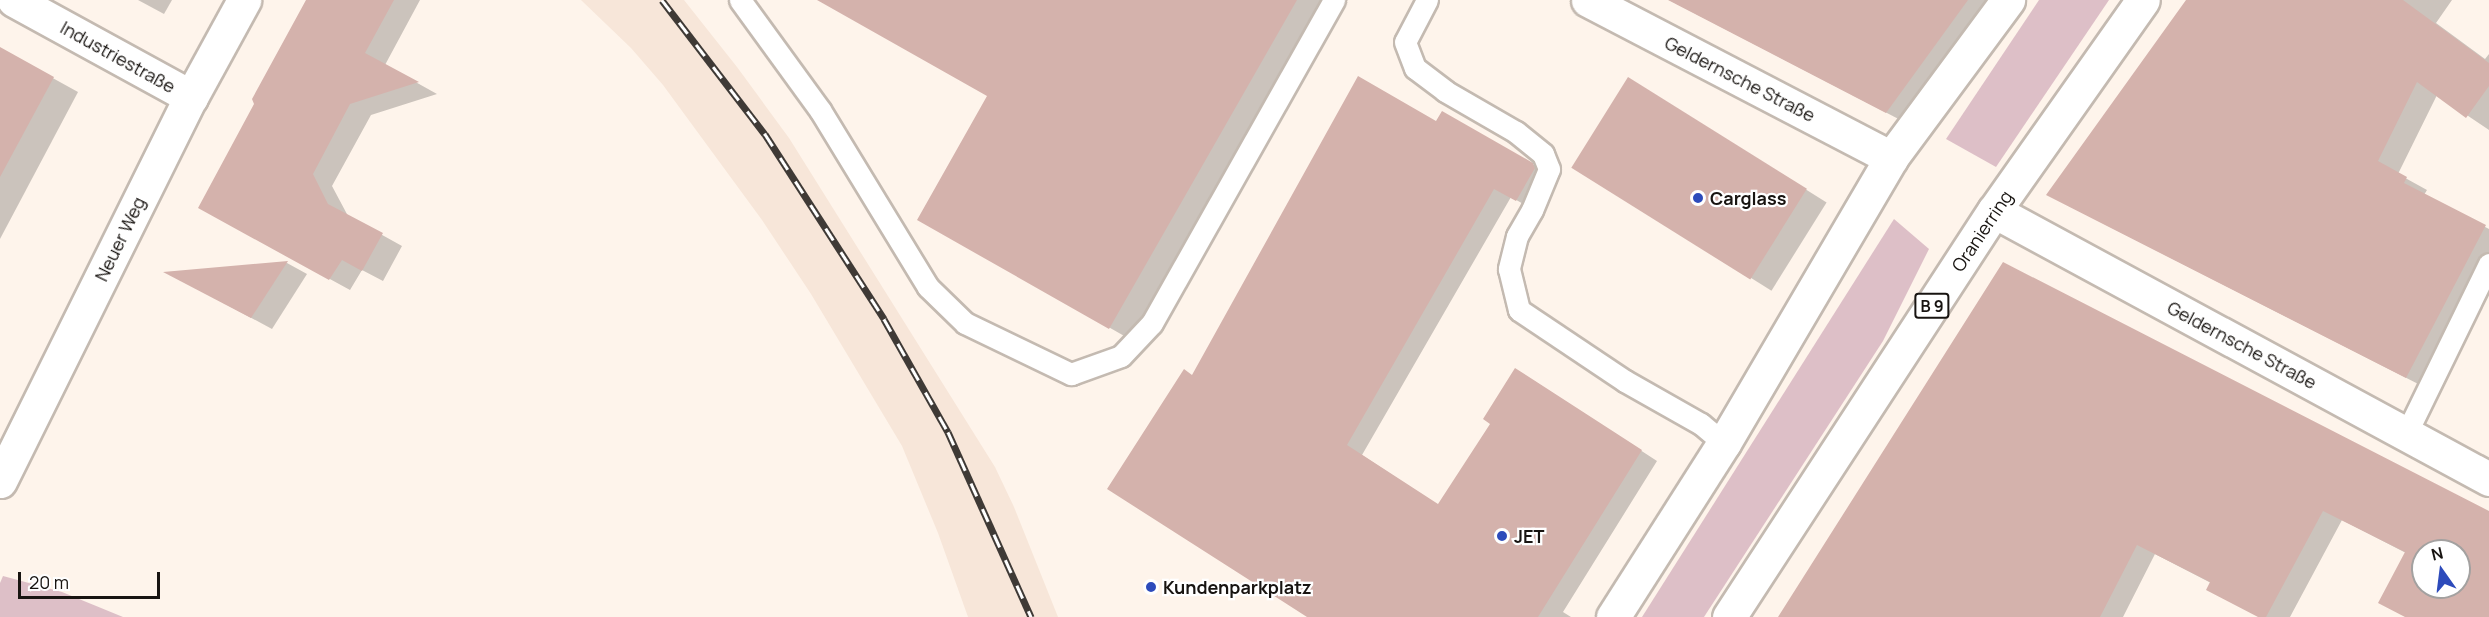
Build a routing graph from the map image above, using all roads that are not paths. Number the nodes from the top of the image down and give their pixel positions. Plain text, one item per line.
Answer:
1 (14, 0) edge
2 (244, 0) edge
3 (740, 0) edge
4 (1334, 0) edge
5 (1427, 0) edge
6 (1588, 0) edge
7 (2008, 0) edge
8 (2143, 0) edge
9 (190, 97) junction
10 (1892, 158) junction
11 (1995, 211) junction
12 (2489, 264) edge
13 (2406, 434) junction
14 (1724, 443) junction
15 (2489, 479) edge
16 (0, 481) edge
17 (1613, 617) edge
18 (1729, 617) edge

1 - 9 street, Industriestraße
2 - 9 street, Neuer Weg
3 - 4 lane
5 - 14 lane
6 - 10 street, Geldernsche Straße
7 - 10 street
8 - 11 street, Oranierring / B 9
9 - 16 street, Neuer Weg
10 - 14 street
11 - 13 street, Geldernsche Straße
11 - 18 street, Oranierring / B 9
12 - 13 lane
13 - 15 street, Geldernsche Straße
14 - 17 street

